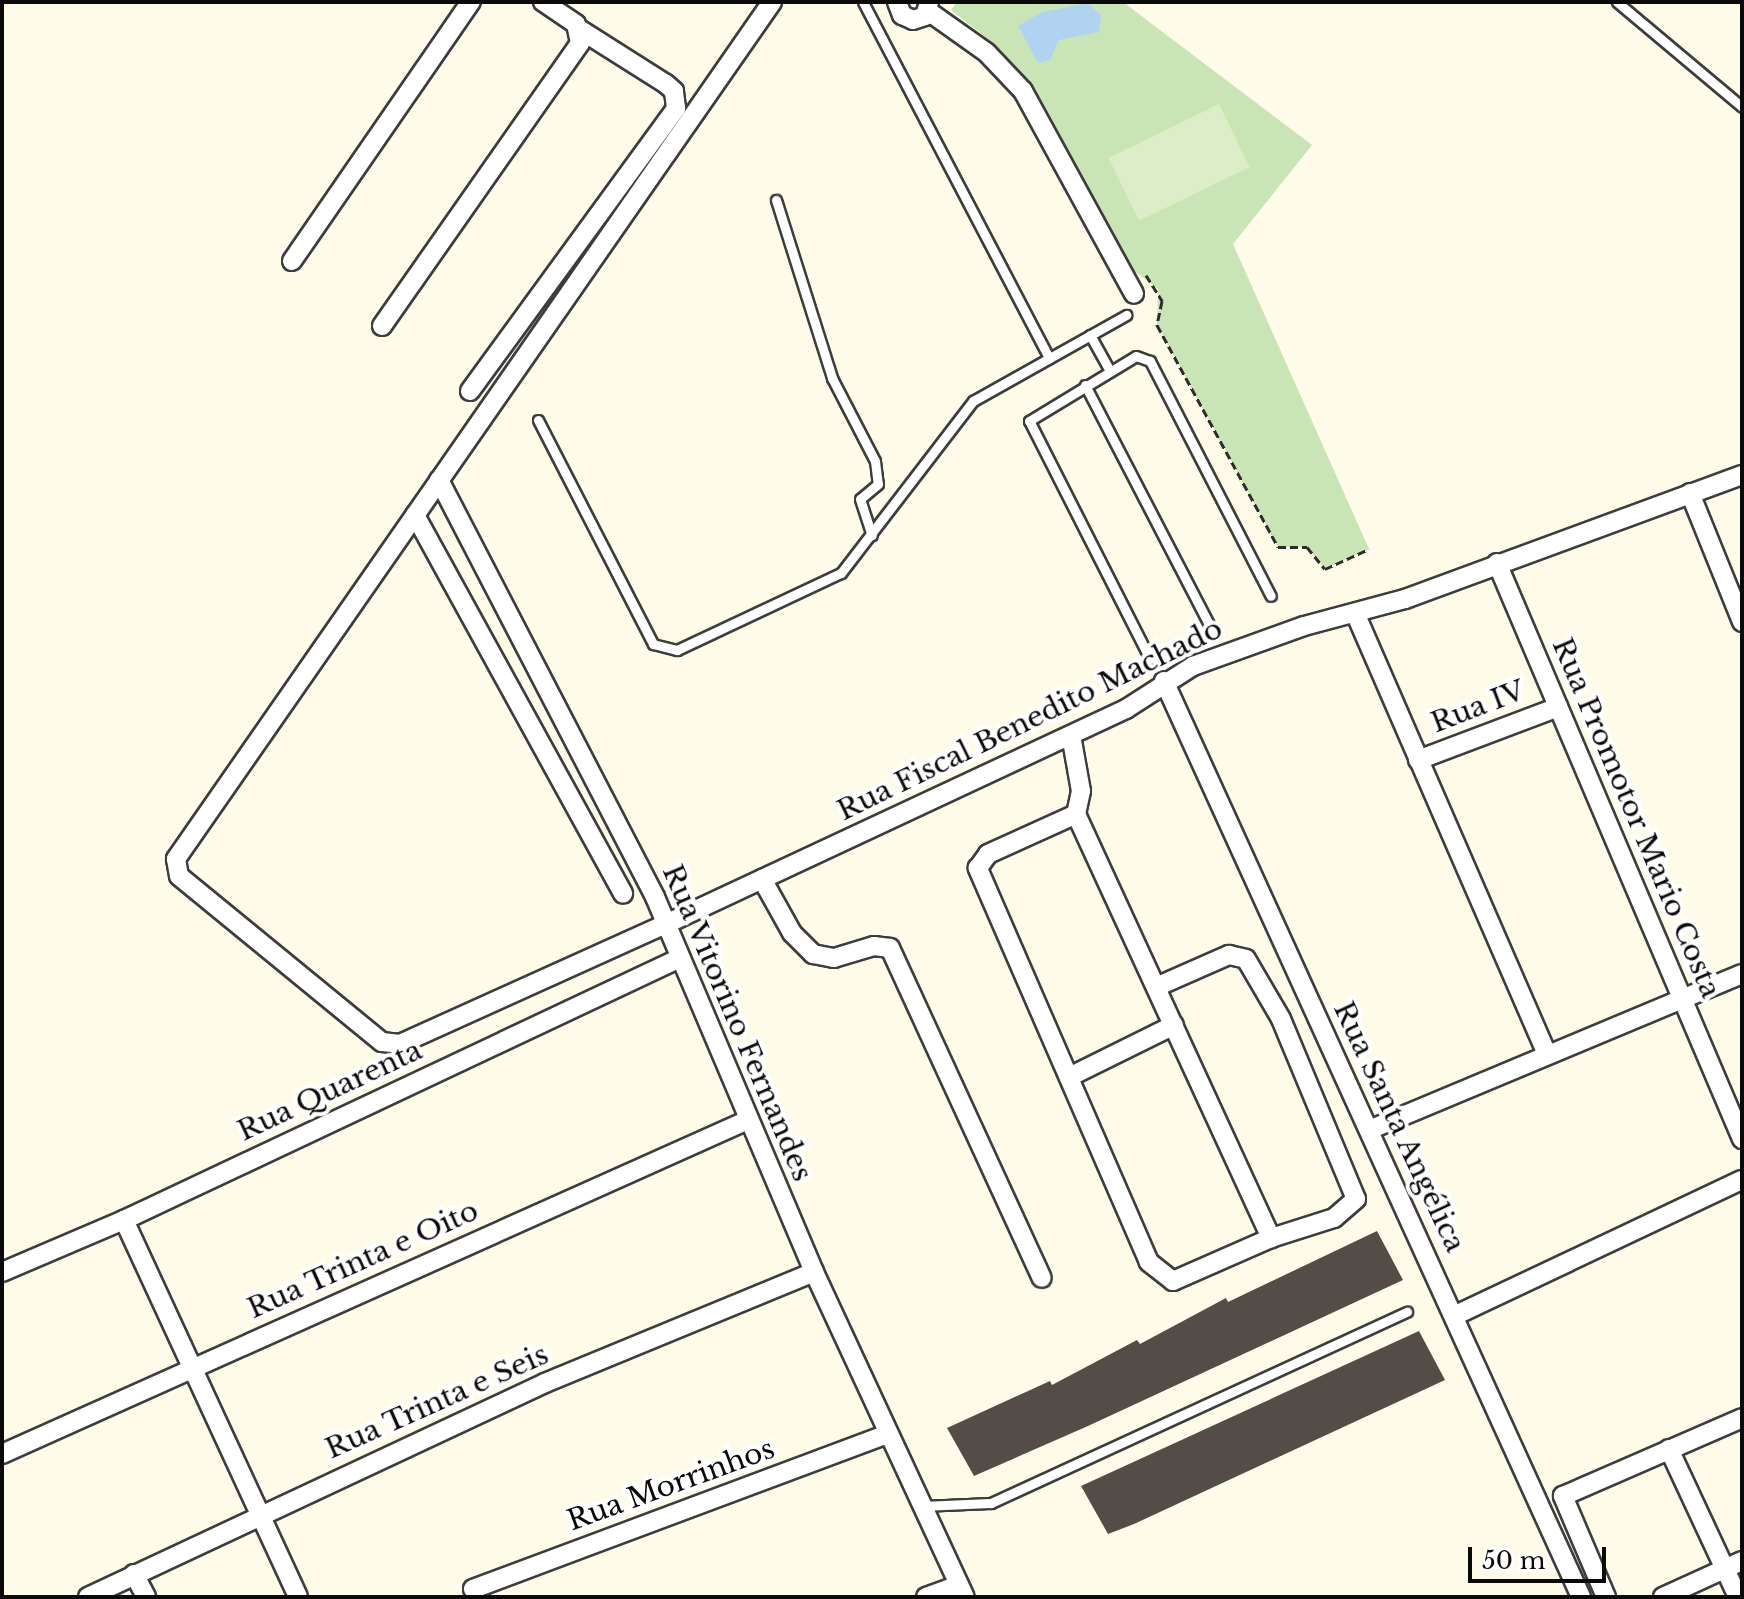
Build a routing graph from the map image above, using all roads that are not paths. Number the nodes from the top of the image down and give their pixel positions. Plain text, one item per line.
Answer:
1 (471, 2) edge
2 (543, 2) edge
3 (772, 2) edge
4 (863, 2) edge
5 (897, 2) edge
6 (1617, 2) edge
7 (929, 6) edge
8 (579, 29) junction
9 (1742, 107) edge
10 (776, 200) dead end
11 (292, 261) dead end
12 (1134, 294) dead end
13 (1126, 315) dead end
14 (382, 326) dead end
15 (1090, 335) junction
16 (1049, 358) junction
17 (1110, 371) junction
18 (1085, 385) junction
19 (470, 391) dead end
20 (538, 420) dead end
21 (1742, 475) edge
22 (439, 480) junction
23 (1690, 493) junction
24 (415, 515) junction
25 (872, 535) junction
26 (1497, 563) junction
27 (1271, 596) dead end
28 (1297, 608) dead end
29 (1356, 615) junction
30 (1742, 622) edge
31 (1304, 626) junction
32 (1213, 632) dead end
33 (1150, 659) dead end
34 (1164, 681) junction
35 (1558, 707) junction
36 (1071, 735) junction
37 (1418, 760) junction
38 (1076, 814) junction
39 (762, 879) junction
40 (623, 894) dead end
41 (666, 924) junction
42 (680, 958) junction
43 (1742, 974) edge
44 (1156, 987) junction
45 (1682, 998) junction
46 (1174, 1025) junction
47 (1546, 1053) junction
48 (1069, 1077) junction
49 (748, 1120) junction
50 (1369, 1130) junction
51 (1742, 1139) edge
52 (1742, 1180) edge
53 (124, 1220) junction
54 (1271, 1238) junction
55 (2, 1272) edge
56 (814, 1272) junction
57 (1042, 1278) dead end
58 (1407, 1312) dead end
59 (1456, 1315) junction
60 (191, 1366) junction
61 (1742, 1418) edge
62 (888, 1434) junction
63 (1669, 1449) junction
64 (2, 1454) edge
65 (921, 1506) junction
66 (260, 1515) junction
67 (1733, 1564) edge
68 (134, 1574) junction
69 (473, 1589) dead end
70 (962, 1591) edge
71 (88, 1597) edge
72 (146, 1597) edge
73 (298, 1597) edge
74 (926, 1597) edge
75 (1581, 1597) edge
76 (1606, 1597) edge
77 (1663, 1597) edge
78 (1738, 1597) edge

1 - 11 street
2 - 8 street
3 - 22 street
4 - 16 lane
5 - 7 street
6 - 9 lane
7 - 12 street
8 - 14 street
8 - 19 street
10 - 25 lane
13 - 15 lane
15 - 16 lane
15 - 17 lane
16 - 25 lane
17 - 18 lane
17 - 27 lane
18 - 32 lane
18 - 33 lane
20 - 25 lane
21 - 23 street, Rua Fiscal Benedito Machado
22 - 24 street
22 - 41 street, Rua Vitorino Fernandes
23 - 26 street, Rua Fiscal Benedito Machado
23 - 30 street
24 - 40 street
24 - 41 street, Rua Fiscal Benedito Machado
26 - 29 street, Rua Fiscal Benedito Machado
26 - 35 street, Rua Promotor Mario Costa
28 - 31 street
29 - 31 street, Rua Fiscal Benedito Machado
29 - 37 street
31 - 34 street, Rua Fiscal Benedito Machado
34 - 36 street, Rua Fiscal Benedito Machado
34 - 50 street, Rua Santa Angélica
35 - 37 street, Rua IV
35 - 45 street, Rua Promotor Mario Costa
36 - 38 street
36 - 39 street, Rua Fiscal Benedito Machado
37 - 47 street
38 - 44 street
38 - 48 street
39 - 41 street, Rua Fiscal Benedito Machado
39 - 57 street
41 - 42 street, Rua Vitorino Fernandes
42 - 49 street, Rua Vitorino Fernandes
42 - 53 street, Rua Quarenta
43 - 45 street
44 - 46 street
44 - 54 street
45 - 47 street
45 - 51 street, Rua Promotor Mario Costa
46 - 48 street
46 - 54 street
47 - 50 street
48 - 54 street
49 - 56 street, Rua Vitorino Fernandes
49 - 60 street, Rua Trinta e Oito
50 - 59 street, Rua Santa Angélica
52 - 59 street
53 - 55 street, Rua Quarenta
53 - 60 street
56 - 62 street, Rua Vitorino Fernandes
56 - 66 street, Rua Trinta e Seis
58 - 65 lane
59 - 75 street, Rua Santa Angélica
60 - 64 street, Rua Trinta e Oito
60 - 66 street
61 - 63 street
62 - 65 street, Rua Vitorino Fernandes
62 - 69 street, Rua Morrinhos
63 - 67 street
63 - 76 street
65 - 70 street, Rua Vitorino Fernandes
66 - 68 street, Rua Trinta e Seis
66 - 73 street
67 - 77 street
67 - 78 street
68 - 71 street, Rua Trinta e Seis
68 - 72 street
70 - 74 street

